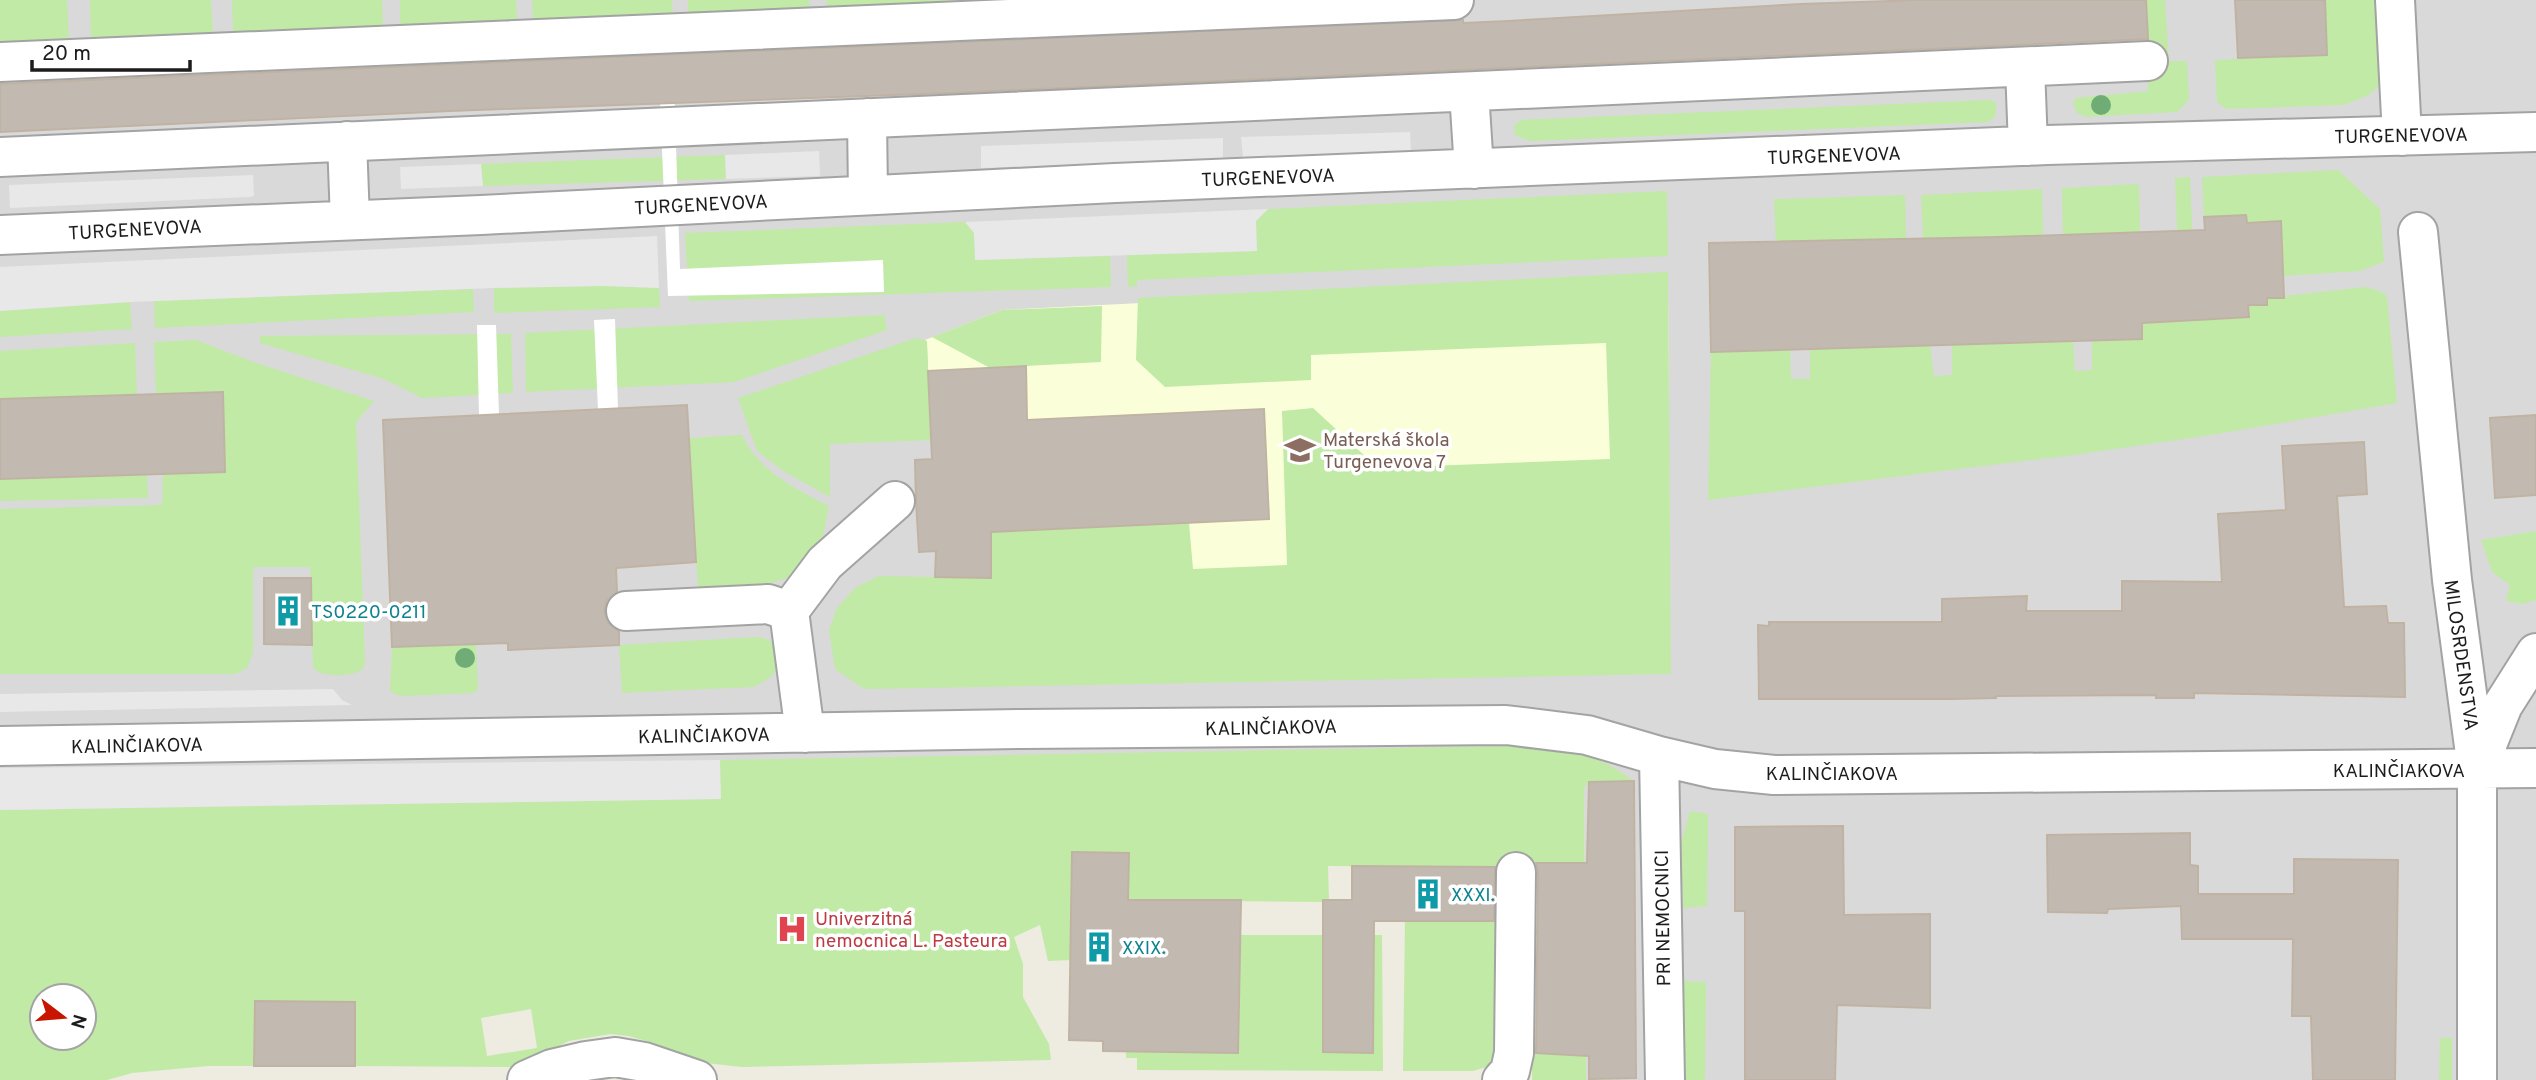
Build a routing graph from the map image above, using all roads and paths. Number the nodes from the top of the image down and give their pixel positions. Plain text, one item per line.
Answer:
1 (1454, 0) edge
2 (2395, 0) edge
3 (2148, 61) dead end
4 (0, 62) edge
5 (2025, 67) junction
6 (1469, 92) junction
7 (867, 118) junction
8 (2536, 131) edge
9 (2402, 136) junction
10 (347, 141) junction
11 (2028, 146) junction
12 (0, 157) edge
13 (1474, 169) junction
14 (868, 195) junction
15 (350, 220) junction
16 (2418, 232) dead end
17 (0, 235) edge
18 (895, 501) dead end
19 (626, 611) dead end
20 (789, 611) junction
21 (2536, 653) edge
22 (805, 733) junction
23 (0, 746) edge
24 (1659, 756) junction
25 (2536, 768) edge
26 (2477, 769) junction
27 (1516, 872) dead end
28 (527, 1080) edge
29 (698, 1080) edge
30 (1502, 1080) edge
31 (1665, 1080) edge
32 (2477, 1080) edge

1 - 4 street
2 - 9 street
3 - 5 street
5 - 6 street
5 - 11 street
6 - 7 street
6 - 13 street
7 - 10 street
7 - 14 street
8 - 9 street, TURGENEVOVA
9 - 11 street, TURGENEVOVA
10 - 12 street
10 - 15 street
11 - 13 street, TURGENEVOVA
13 - 14 street, TURGENEVOVA
14 - 15 street, TURGENEVOVA
15 - 17 street, TURGENEVOVA
16 - 26 street, MILOSRDENSTVA
18 - 20 street
19 - 20 street
20 - 22 street
21 - 26 street
22 - 23 street, KALINČIAKOVA
22 - 24 street, KALINČIAKOVA
24 - 26 street, KALINČIAKOVA
24 - 31 street, PRI NEMOCNICI
25 - 26 street, KALINČIAKOVA
26 - 32 street, MILOSRDENSTVA
27 - 30 street
28 - 29 street

